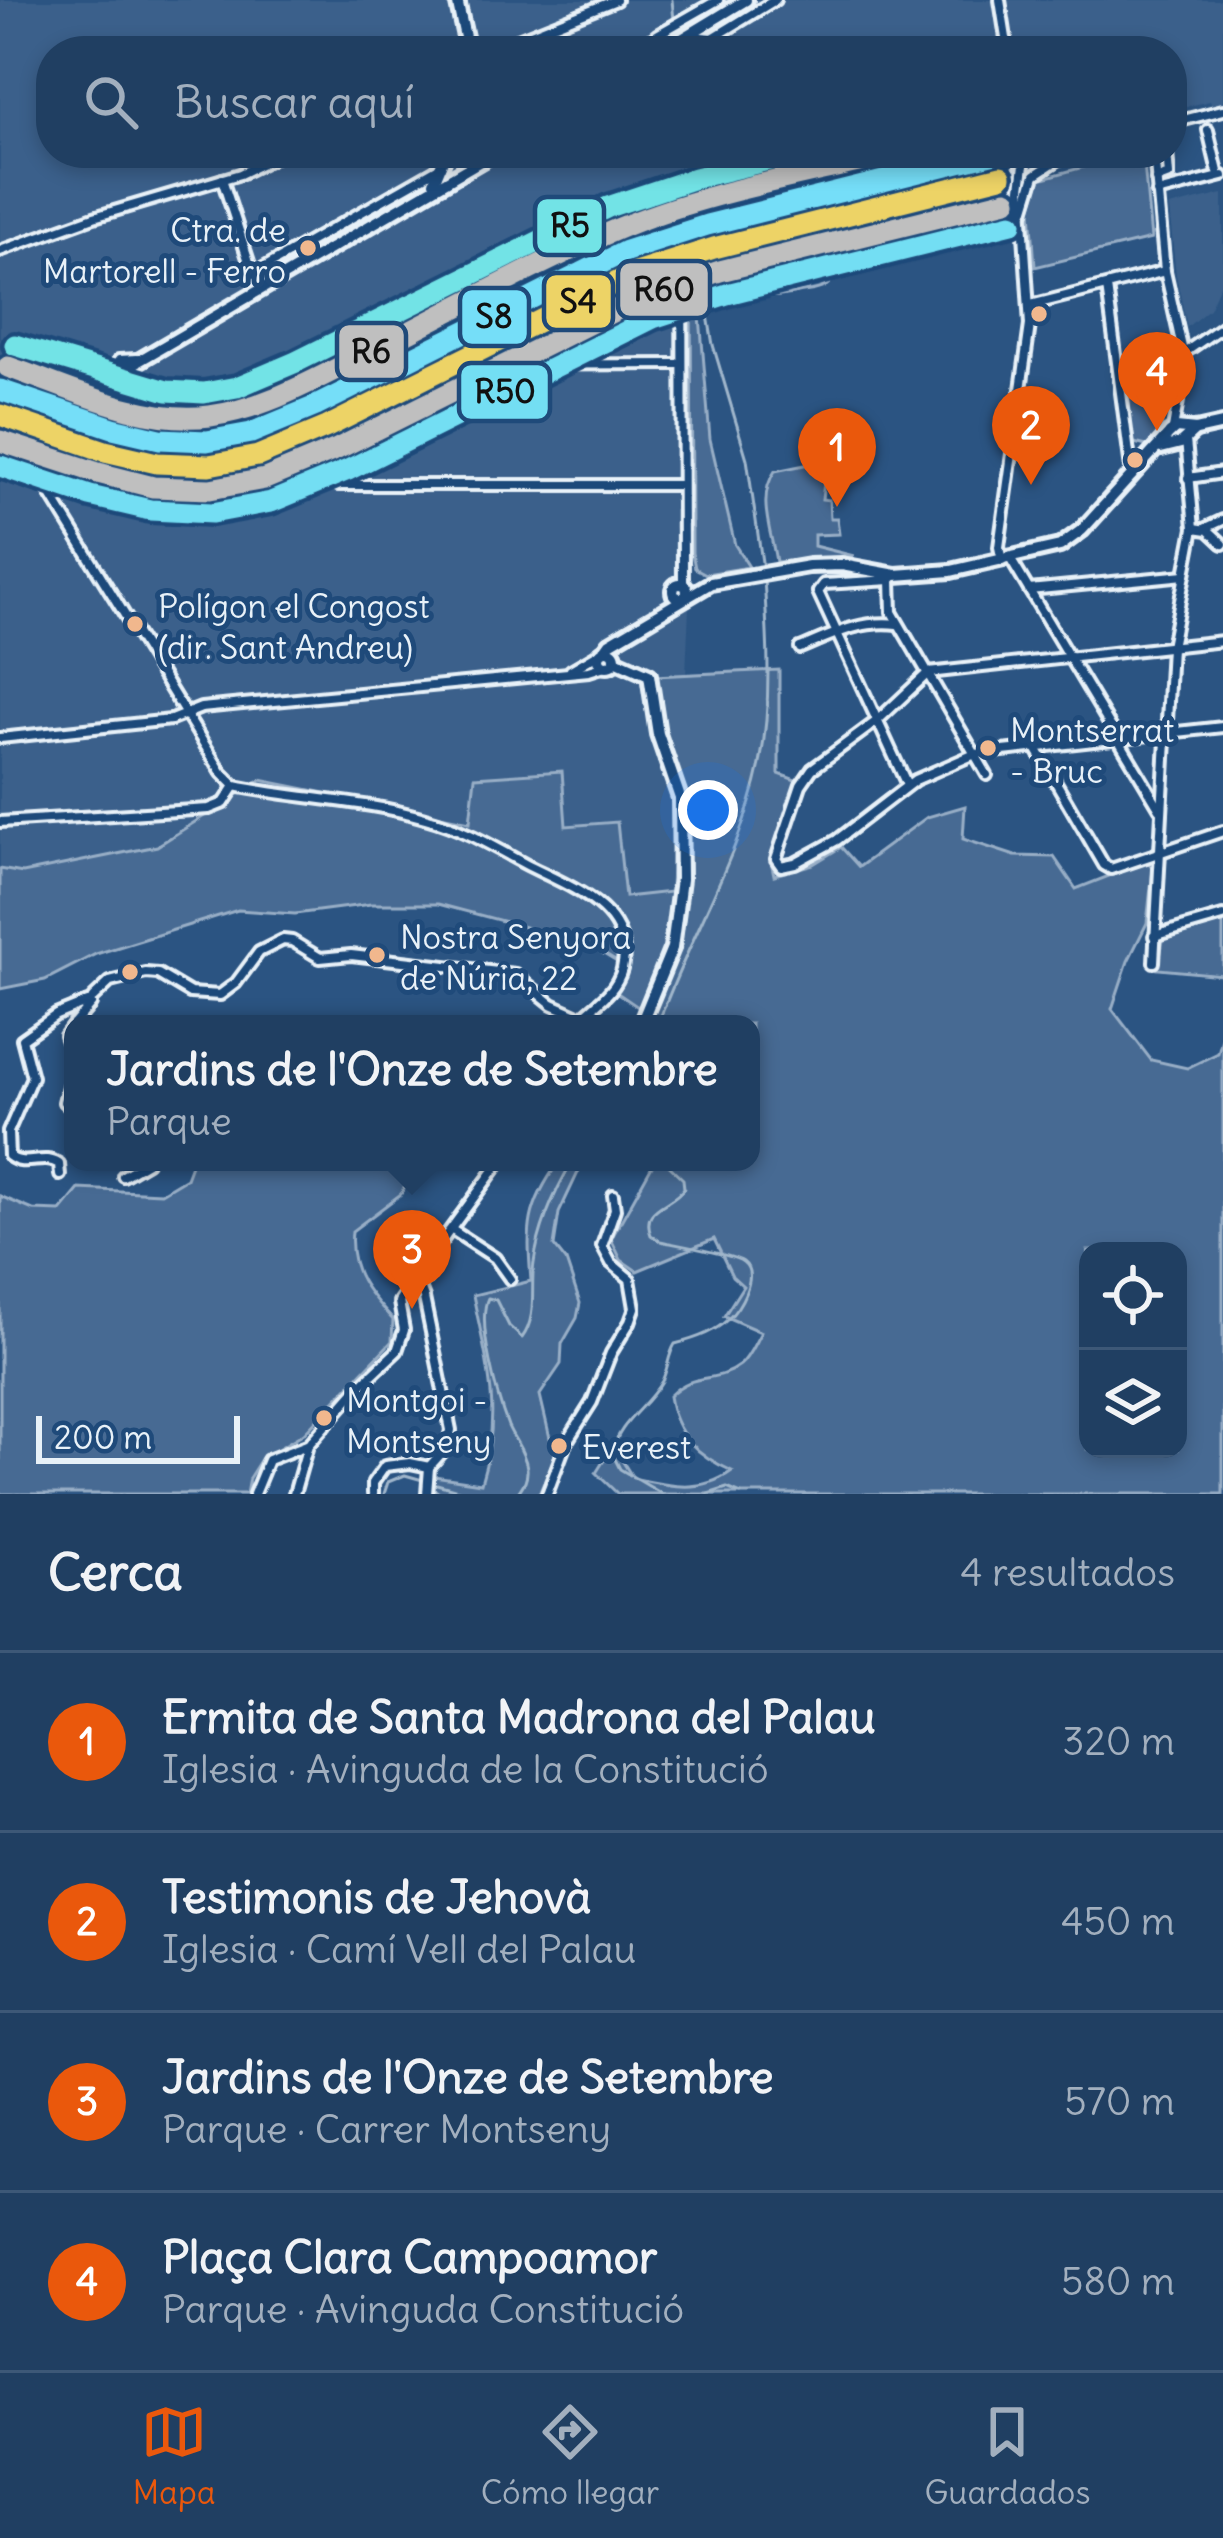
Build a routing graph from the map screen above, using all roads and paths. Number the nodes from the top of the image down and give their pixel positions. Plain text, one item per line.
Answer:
1 (458, 0) edge
2 (616, 0) edge
3 (686, 0) edge
4 (718, 0) edge
5 (746, 0) edge
6 (775, 0) edge
7 (1000, 0) edge
8 (589, 5) edge
9 (693, 14) junction
10 (688, 35) joint
11 (465, 36) edge
12 (521, 36) edge
13 (660, 36) edge
14 (696, 36) edge
15 (716, 36) edge
16 (1006, 36) edge
17 (1223, 110) edge
18 (1187, 119) edge
19 (1208, 130) dead end
20 (248, 168) edge
21 (428, 168) edge
22 (440, 168) edge
23 (463, 168) edge
24 (1004, 168) edge
25 (1024, 168) edge
26 (1046, 168) edge
27 (1155, 168) edge
28 (1168, 168) edge
29 (1221, 174) edge
30 (222, 179) junction
31 (1001, 180) junction
32 (1156, 180) junction
33 (428, 189) junction
34 (1157, 194) junction
35 (1023, 214) junction
36 (682, 221) dead end
37 (730, 232) dead end
38 (0, 251) edge
39 (295, 268) junction
40 (1165, 271) junction
41 (257, 272) junction
42 (1106, 287) junction
43 (248, 297) junction
44 (1031, 305) junction
45 (1223, 326) edge
46 (1184, 353) junction
47 (680, 364) junction
48 (49, 414) junction
49 (20, 419) junction
50 (0, 424) edge
51 (1223, 424) edge
52 (1181, 435) junction
53 (29, 439) junction
54 (6, 449) edge
55 (33, 466) junction
56 (1223, 473) edge
57 (1132, 476) junction
58 (1188, 478) junction
59 (681, 485) junction
60 (1223, 520) edge
61 (1199, 528) junction
62 (1223, 544) edge
63 (1006, 560) junction
64 (1185, 574) junction
65 (894, 577) junction
66 (681, 582) junction
67 (1029, 590) junction
68 (899, 624) junction
69 (836, 632) junction
70 (1223, 641) edge
71 (1172, 646) junction
72 (800, 648) dead end
73 (608, 658) junction
74 (1070, 658) junction
75 (928, 674) junction
76 (186, 713) junction
77 (877, 721) junction
78 (1223, 727) edge
79 (1166, 733) junction
80 (1116, 737) junction
81 (0, 738) edge
82 (1036, 748) junction
83 (974, 754) junction
84 (987, 775) dead end
85 (1162, 782) junction
86 (907, 785) junction
87 (235, 786) junction
88 (1144, 787) junction
89 (1161, 806) junction
90 (0, 822) edge
91 (1223, 831) edge
92 (1159, 854) junction
93 (1223, 916) edge
94 (1154, 936) junction
95 (1154, 962) dead end
96 (91, 1001) junction
97 (81, 1015) edge
98 (569, 1015) edge
99 (585, 1015) edge
100 (645, 1015) edge
101 (131, 1171) edge
102 (494, 1171) edge
103 (60, 1175) dead end
104 (122, 1176) dead end
105 (614, 1195) dead end
106 (452, 1230) junction
107 (510, 1279) dead end
108 (421, 1280) junction
109 (308, 1445) junction
110 (429, 1467) junction
111 (548, 1493) edge
112 (254, 1494) edge
113 (293, 1494) edge
114 (373, 1494) edge
115 (428, 1494) edge

1 - 11 street
2 - 8 street
3 - 9 street
4 - 9 street
5 - 10 street
6 - 15 street
7 - 16 street
8 - 12 street
9 - 13 street
10 - 14 street
17 - 18 street
19 - 29 street
20 - 30 street
21 - 41 street
22 - 33 street
23 - 33 street
24 - 31 street
25 - 35 street, bridge
26 - 35 street
27 - 32 street
28 - 32 street
29 - 34 street
30 - 38 street
30 - 41 street
31 - 35 street
31 - 37 street
32 - 34 street
33 - 39 street
34 - 40 street
35 - 44 street
36 - 47 street
39 - 41 street
39 - 43 street
40 - 42 street
40 - 46 street
41 - 43 street
42 - 44 street
42 - 57 street
43 - 48 street
44 - 63 street
45 - 46 street
46 - 52 street
47 - 59 street
47 - 59 street
48 - 49 street
48 - 53 street
49 - 50 street
49 - 53 street
51 - 52 street
52 - 57 street
52 - 58 street
53 - 54 street
53 - 55 street
54 - 55 street
55 - 76 street
56 - 58 street
57 - 63 street
58 - 61 street
59 - 66 street
60 - 61 street
61 - 62 street
61 - 64 street
63 - 65 street
63 - 67 street
64 - 67 street
64 - 71 street
65 - 66 street
65 - 68 street
65 - 69 street
66 - 73 street
67 - 74 street
68 - 69 street
68 - 75 street
69 - 72 street
69 - 77 street
70 - 71 street
71 - 74 street
71 - 79 street
73 - 76 street
73 - 100 street
74 - 75 street
74 - 80 street
75 - 77 street
75 - 83 street
76 - 81 street
76 - 87 street
77 - 86 street
77 - 86 street
78 - 79 street
79 - 80 street
79 - 85 street
80 - 82 street
80 - 88 street
82 - 83 street
82 - 92 street
83 - 84 street
83 - 86 street
85 - 88 street
85 - 89 street
87 - 90 street
87 - 99 street
88 - 89 street
89 - 92 street
91 - 92 street
92 - 94 street
93 - 94 street
94 - 95 street
96 - 97 street
96 - 98 street
96 - 103 street
101 - 104 street
102 - 106 street
105 - 111 street
106 - 107 street
106 - 108 street
108 - 109 street
108 - 110 street
109 - 112 street
109 - 113 street
110 - 114 street
110 - 115 street

